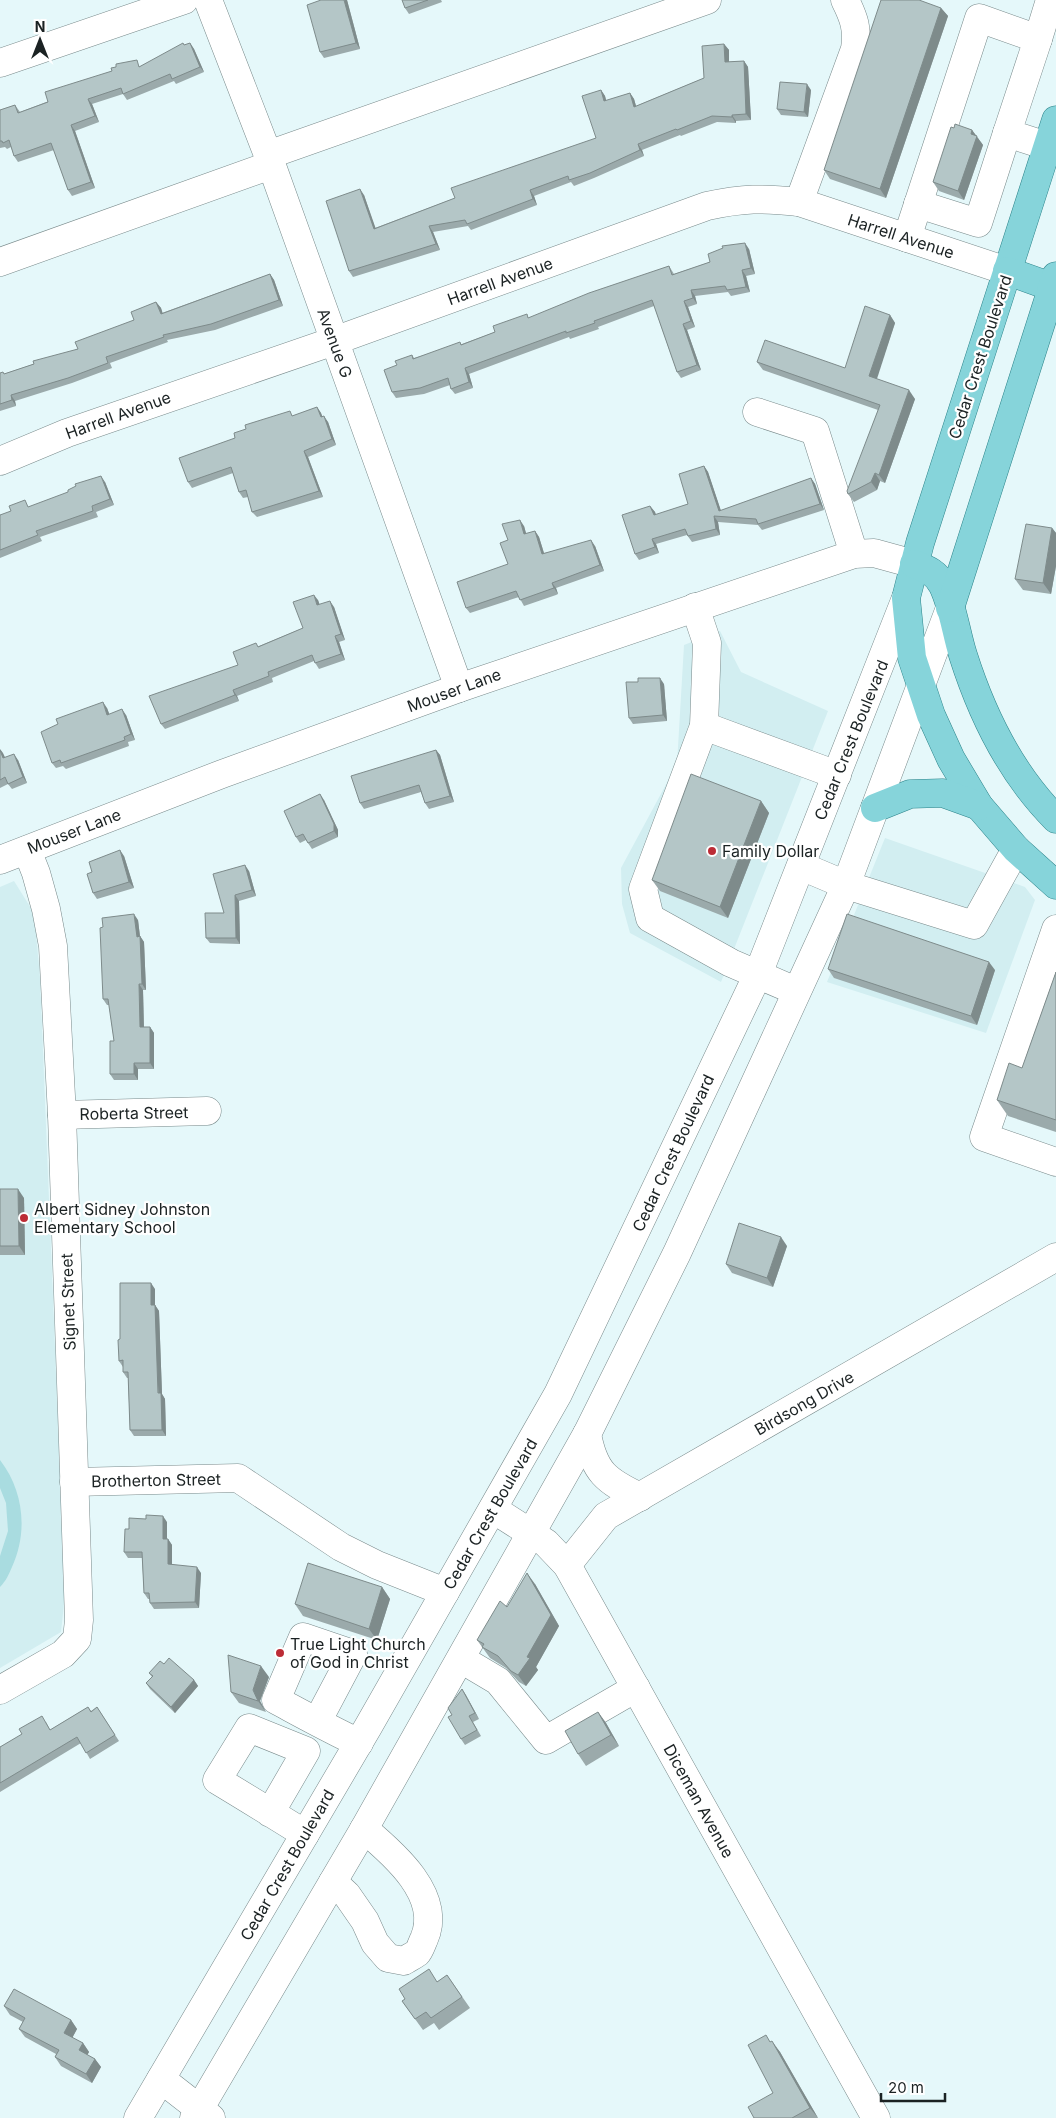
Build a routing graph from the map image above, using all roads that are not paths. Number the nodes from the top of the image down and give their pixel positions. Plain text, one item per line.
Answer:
1 (184, 0) edge
2 (208, 0) edge
3 (707, 0) edge
4 (845, 0) edge
5 (1050, 0) edge
6 (986, 9) edge
7 (1038, 39) junction
8 (0, 63) edge
9 (1056, 120) edge
10 (1007, 133) junction
11 (1047, 146) junction
12 (269, 160) junction
13 (799, 202) junction
14 (918, 204) junction
15 (907, 238) junction
16 (0, 262) edge
17 (1007, 271) junction
18 (1054, 281) edge
19 (334, 341) junction
20 (757, 412) dead end
21 (0, 461) edge
22 (854, 554) junction
23 (914, 564) junction
24 (906, 598) junction
25 (695, 607) junction
26 (950, 608) junction
27 (920, 686) junction
28 (459, 688) junction
29 (704, 726) junction
30 (837, 775) junction
31 (979, 806) junction
32 (875, 808) junction
33 (1056, 819) edge
34 (1016, 849) junction
35 (27, 850) junction
36 (0, 860) edge
37 (801, 866) junction
38 (1056, 884) edge
39 (846, 885) junction
40 (1056, 929) edge
41 (758, 974) junction
42 (796, 991) junction
43 (207, 1112) dead end
44 (62, 1115) junction
45 (1056, 1162) edge
46 (1056, 1257) edge
47 (587, 1434) junction
48 (74, 1482) junction
49 (640, 1497) junction
50 (493, 1509) junction
51 (530, 1533) junction
52 (567, 1564) junction
53 (445, 1592) junction
54 (461, 1660) junction
55 (636, 1688) junction
56 (0, 1690) edge
57 (317, 1722) dead end
58 (359, 1743) junction
59 (270, 1813) dead end
60 (364, 1829) junction
61 (305, 1834) junction
62 (333, 1882) junction
63 (161, 2079) junction
64 (202, 2115) edge
65 (138, 2118) edge
66 (876, 2118) edge

1 - 8 street
2 - 12 street, Avenue G
3 - 12 street
4 - 13 street
5 - 7 street
6 - 7 street
6 - 14 street
7 - 10 street
9 - 11 main road, Cedar Crest Boulevard
10 - 11 street
10 - 14 street
11 - 17 main road, Cedar Crest Boulevard
12 - 16 street
12 - 19 street, Avenue G
13 - 15 street, Harrell Avenue
13 - 19 street, Harrell Avenue
14 - 15 street
15 - 17 street, Harrell Avenue
17 - 18 main road
17 - 23 main road, Cedar Crest Boulevard
18 - 26 main road
19 - 21 street, Harrell Avenue
19 - 28 street, Avenue G
20 - 22 street
22 - 23 street, Mouser Lane
22 - 25 street, Mouser Lane
23 - 24 main road, Cedar Crest Boulevard
23 - 26 main road
24 - 27 main road
24 - 30 street, Cedar Crest Boulevard
25 - 28 street, Mouser Lane
25 - 29 street
26 - 27 street
26 - 33 main road
27 - 31 main road
27 - 32 street
28 - 35 street, Mouser Lane
29 - 30 street
29 - 41 street
30 - 37 street, Cedar Crest Boulevard
31 - 32 main road
31 - 34 main road
32 - 39 street
34 - 38 main road
34 - 39 street
35 - 36 street, Mouser Lane
35 - 44 street, Signet Street
37 - 39 street
37 - 41 street, Cedar Crest Boulevard
39 - 42 street
40 - 45 street
41 - 42 street
41 - 50 street, Cedar Crest Boulevard
42 - 47 street
43 - 44 street, Roberta Street
44 - 48 street, Signet Street
46 - 49 street, Birdsong Drive
47 - 49 street
47 - 51 street
48 - 53 street, Brotherton Street
48 - 56 street, Signet Street
49 - 52 street, Birdsong Drive
50 - 51 street, Diceman Avenue
50 - 53 street, Cedar Crest Boulevard
51 - 52 street, Diceman Avenue
51 - 54 street
52 - 55 street, Diceman Avenue
53 - 58 street, Cedar Crest Boulevard
54 - 55 street
54 - 60 street
55 - 66 street, Diceman Avenue
57 - 58 street
58 - 61 street, Cedar Crest Boulevard
59 - 61 street
60 - 62 street
60 - 62 street
61 - 63 street, Cedar Crest Boulevard
62 - 64 street
63 - 64 street
63 - 65 street, Cedar Crest Boulevard

